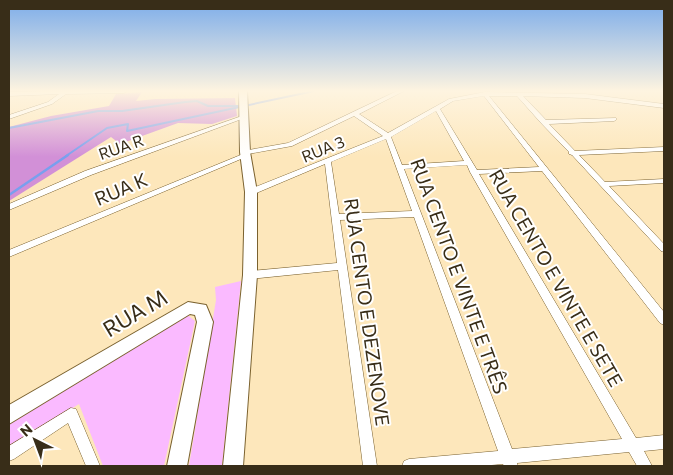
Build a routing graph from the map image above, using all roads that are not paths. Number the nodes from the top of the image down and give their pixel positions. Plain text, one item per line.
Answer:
1 (225, 113) edge
2 (244, 113) edge
3 (429, 113) edge
4 (441, 113) edge
5 (501, 113) edge
6 (535, 113) edge
7 (355, 114) joint
8 (614, 119) dead end
9 (543, 122) junction
10 (388, 136) junction
11 (664, 149) edge
12 (246, 153) junction
13 (571, 153) junction
14 (328, 162) junction
15 (468, 163) junction
16 (401, 167) junction
17 (544, 169) junction
18 (474, 172) junction
19 (664, 181) edge
20 (604, 184) junction
21 (251, 192) junction
22 (9, 207) edge
23 (418, 214) junction
24 (338, 217) junction
25 (664, 236) edge
26 (653, 237) junction
27 (664, 249) edge
28 (9, 254) edge
29 (342, 266) junction
30 (250, 275) junction
31 (664, 320) edge
32 (9, 415) edge
33 (664, 442) edge
34 (633, 446) junction
35 (9, 454) edge
36 (509, 462) edge
37 (93, 466) edge
38 (177, 466) edge
39 (233, 466) edge
40 (370, 466) edge
41 (409, 466) edge
42 (645, 466) edge

1 - 22 street, RUA R
2 - 12 street
3 - 10 street, RUA 3
4 - 15 street, RUA CENTO E VINTE E SETE
5 - 17 street
6 - 9 street
7 - 10 street
7 - 12 street
8 - 9 street
9 - 13 street
10 - 14 street, RUA 3
10 - 16 street, RUA CENTO E VINTE E TRÊS
11 - 13 street
12 - 21 street
12 - 28 street, RUA K
13 - 20 street
14 - 21 street, RUA 3
14 - 24 street, RUA CENTO E DEZENOVE
15 - 16 street
15 - 18 street, RUA CENTO E VINTE E SETE
16 - 23 street, RUA CENTO E VINTE E TRÊS
17 - 18 street
17 - 31 street
18 - 34 street, RUA CENTO E VINTE E SETE
19 - 20 street
20 - 26 street
21 - 30 street
23 - 24 street
23 - 36 street, RUA CENTO E VINTE E TRÊS
24 - 29 street, RUA CENTO E DEZENOVE
25 - 26 street
26 - 27 street
29 - 30 street
29 - 40 street, RUA CENTO E DEZENOVE
30 - 39 street
32 - 38 street, RUA M
33 - 34 street
34 - 36 street
34 - 42 street, RUA CENTO E VINTE E SETE
35 - 37 street
36 - 41 street

